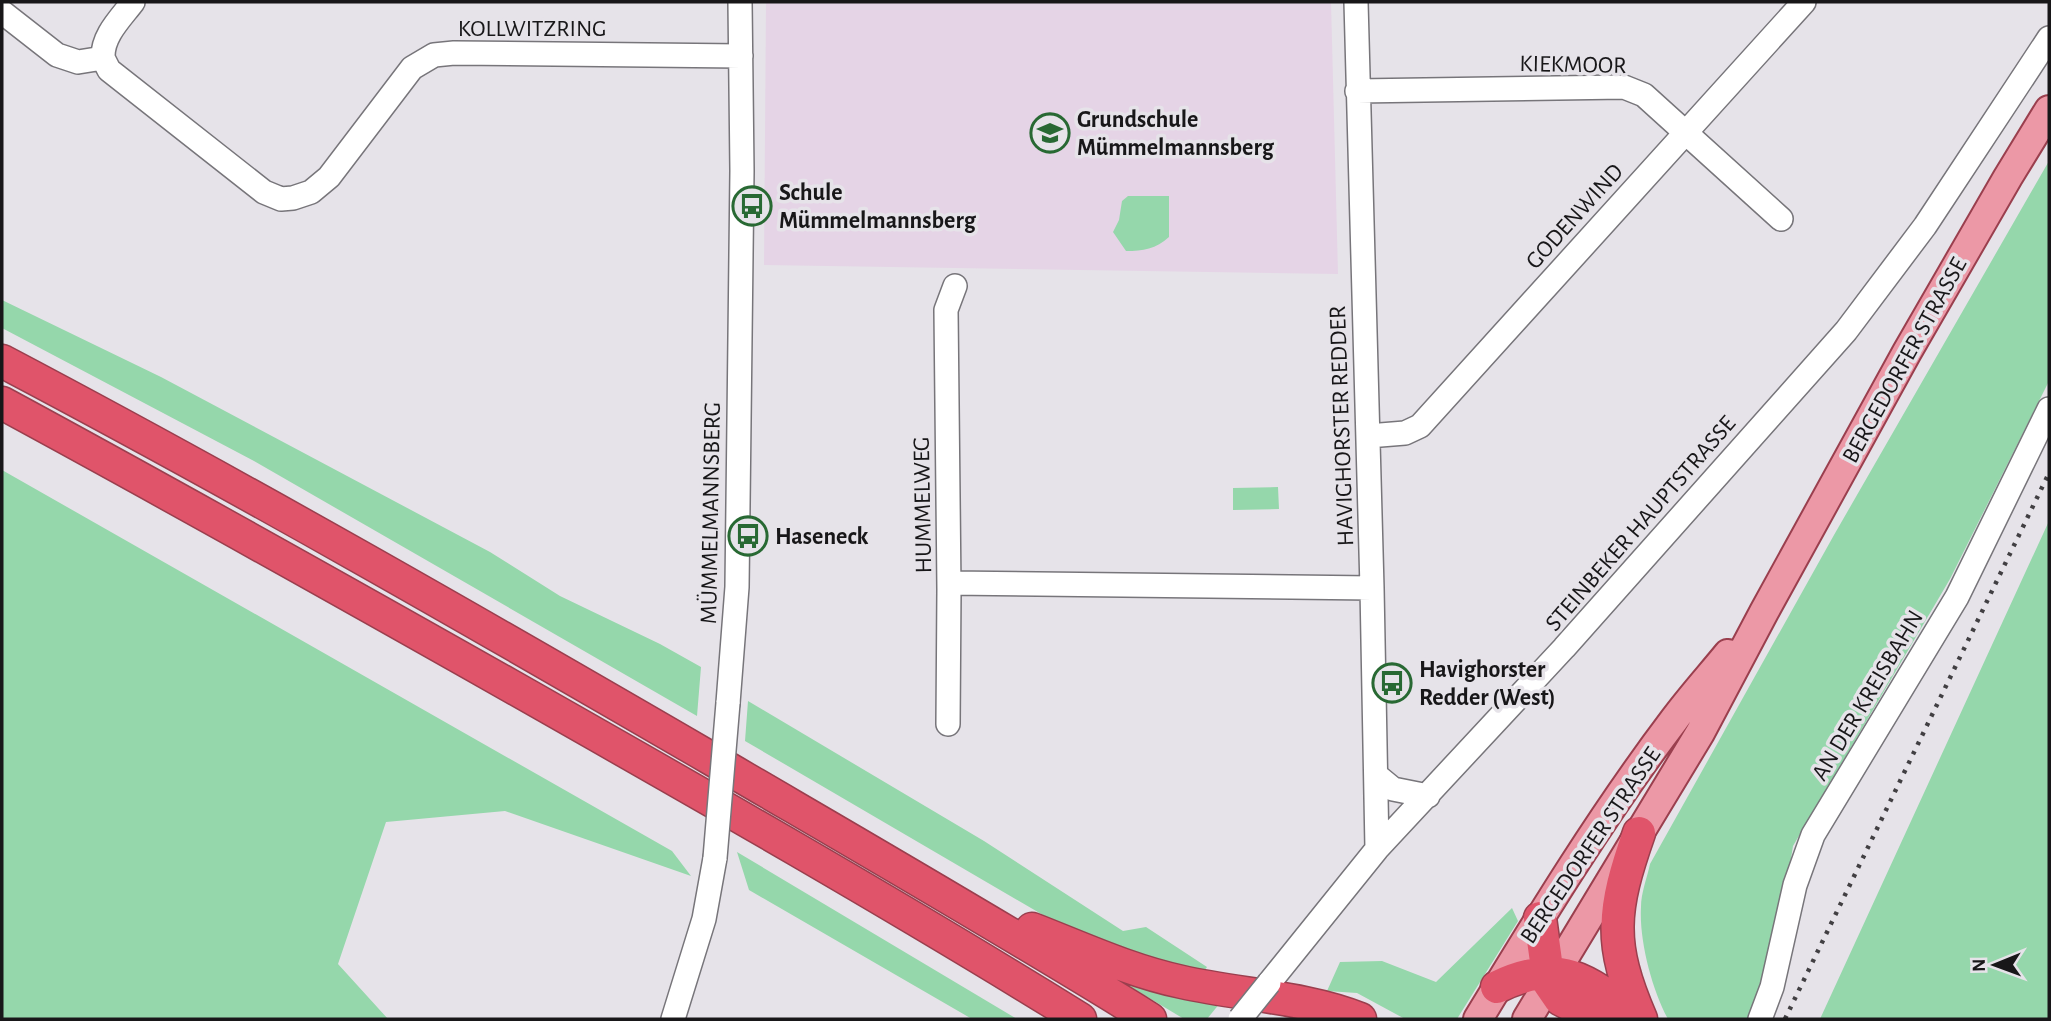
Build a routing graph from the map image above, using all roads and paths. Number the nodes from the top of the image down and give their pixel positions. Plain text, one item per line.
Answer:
1 (133, 2) edge
2 (740, 2) edge
3 (1356, 2) edge
4 (1804, 2) edge
5 (2, 12) edge
6 (2049, 38) edge
7 (741, 56) junction
8 (103, 58) junction
9 (1357, 91) junction
10 (2049, 110) edge
11 (1687, 131) junction
12 (1782, 219) dead end
13 (955, 286) dead end
14 (2, 361) edge
15 (2, 403) edge
16 (2049, 409) edge
17 (1368, 436) junction
18 (949, 583) junction
19 (1372, 588) junction
20 (1763, 612) junction
21 (947, 724) dead end
22 (1376, 775) junction
23 (1428, 796) junction
24 (1639, 833) junction
25 (1377, 849) junction
26 (946, 896) junction
27 (1540, 918) junction
28 (1550, 976) junction
29 (1497, 987) junction
30 (1072, 1016) edge
31 (673, 1019) edge
32 (1150, 1019) edge
33 (1240, 1019) edge
34 (1360, 1019) edge
35 (1478, 1019) edge
36 (1527, 1019) edge
37 (1598, 1019) edge
38 (1640, 1019) edge
39 (1760, 1019) edge

1 - 8 street
2 - 7 street, MÜMMELMANNSBERG
3 - 9 street, HAVIGHORSTER REDDER
4 - 11 street, GODENWIND
5 - 8 street
6 - 23 street, STEINBEKER HAUPTSTRASSE
7 - 8 street, KOLLWITZRING
7 - 31 street, MÜMMELMANNSBERG, bridge
9 - 11 street, KIEKMOOR
9 - 17 street, HAVIGHORSTER REDDER
10 - 20 main road, BERGEDORFER STRASSE
11 - 12 street, KIEKMOOR
11 - 17 street, GODENWIND
13 - 18 street, HUMMELWEG
14 - 26 highway
15 - 30 highway
16 - 39 street, AN DER KREISBAHN
17 - 19 street, HAVIGHORSTER REDDER
18 - 19 street
18 - 21 street, HUMMELWEG
19 - 22 street, HAVIGHORSTER REDDER
20 - 24 main road, BERGEDORFER STRASSE
20 - 27 main road, BERGEDORFER STRASSE
22 - 23 street
22 - 25 street, HAVIGHORSTER REDDER
23 - 25 street, STEINBEKER HAUPTSTRASSE
24 - 28 main road, BERGEDORFER STRASSE
24 - 38 highway
25 - 33 street, STEINBEKER HAUPTSTRASSE, bridge
26 - 32 highway
26 - 34 highway
27 - 28 highway
27 - 29 main road, BERGEDORFER STRASSE
28 - 29 highway
28 - 36 main road, BERGEDORFER STRASSE
28 - 37 highway
28 - 38 highway
29 - 35 main road, BERGEDORFER STRASSE

